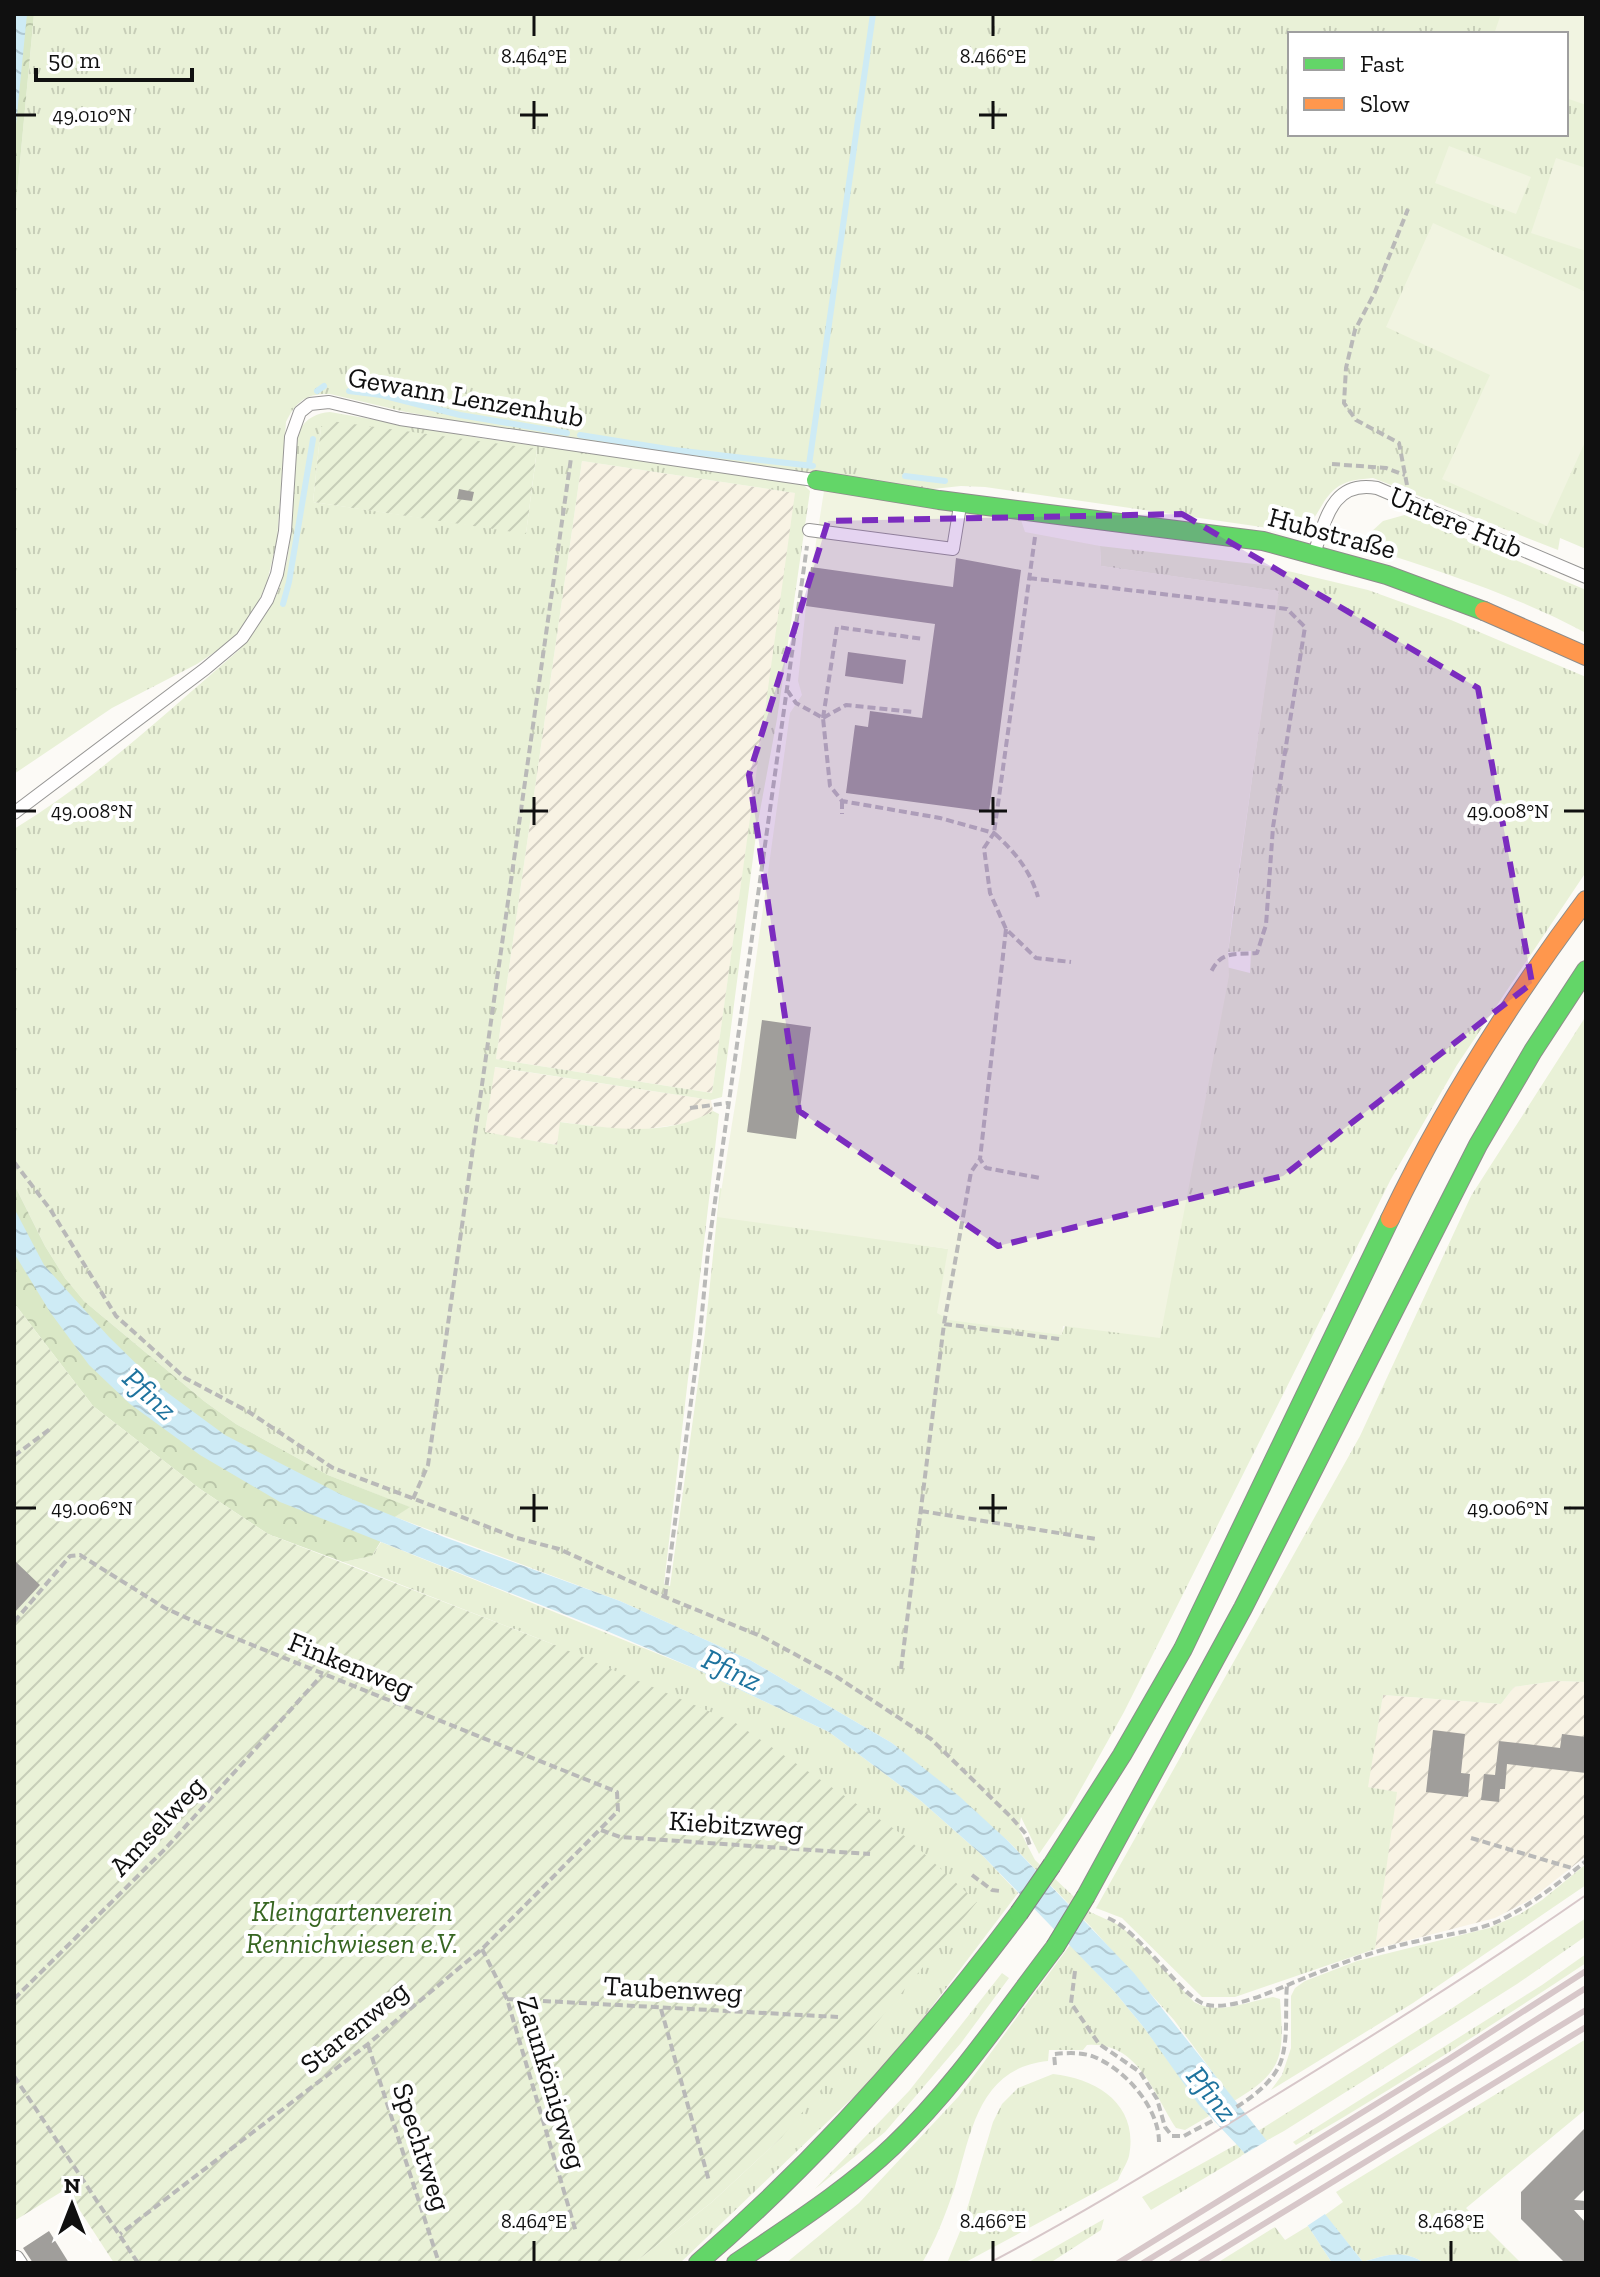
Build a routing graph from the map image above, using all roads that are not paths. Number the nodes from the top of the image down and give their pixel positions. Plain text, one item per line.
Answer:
1 (816, 480) joint
2 (960, 502) junction
3 (1044, 513) joint
4 (809, 530) road end
5 (1314, 553) junction
6 (1586, 577) edge
7 (1586, 656) edge
8 (14, 813) edge
9 (1586, 900) edge
10 (1586, 970) edge
11 (988, 1956) junction
12 (1006, 2011) junction
13 (698, 2263) edge
14 (736, 2263) edge

1 - 2 main road, Gewann Lenzenhub
1 - 8 lane, Gewann Lenzenhub
2 - 3 main road, Gewann Lenzenhub
2 - 4 lane
3 - 5 main road, Hubstraße
5 - 6 lane, Untere Hub
5 - 7 main road, Hubstraße
9 - 11 main road, bridge
10 - 12 main road, bridge
11 - 12 main road
11 - 13 main road
12 - 14 main road

